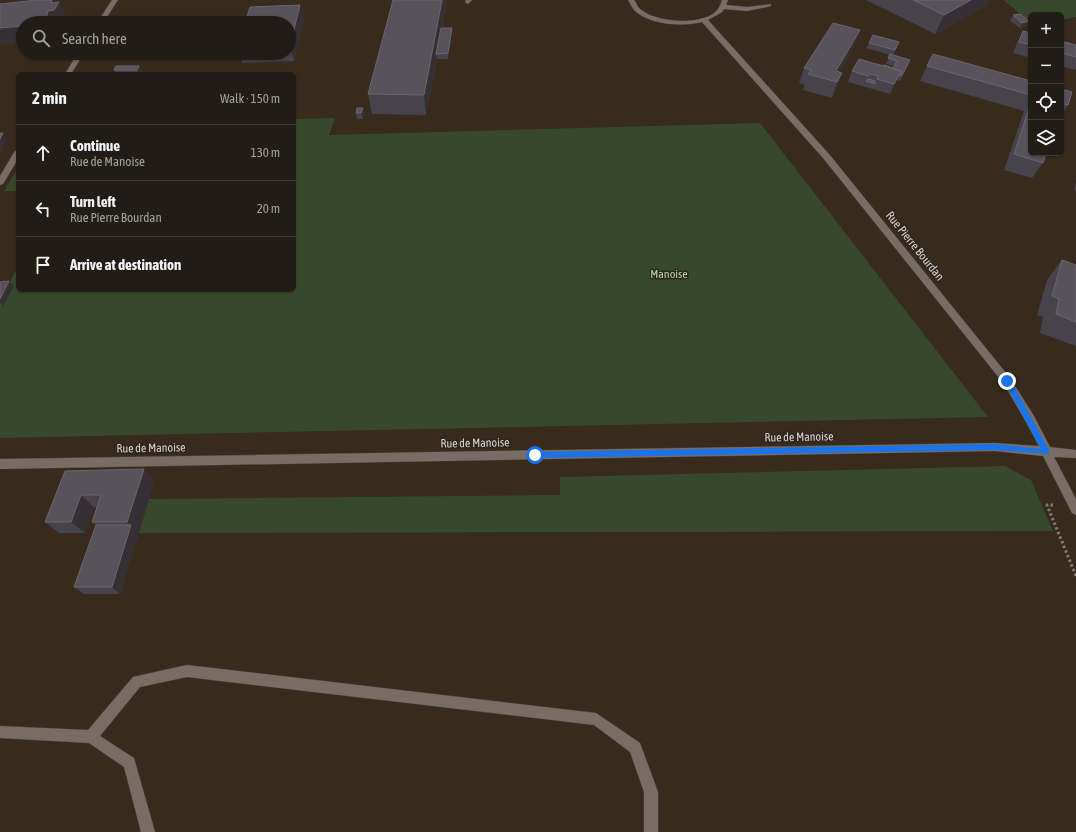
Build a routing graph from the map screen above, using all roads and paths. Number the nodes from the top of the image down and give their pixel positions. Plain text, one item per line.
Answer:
1 (115, 0) edge
2 (631, 0) edge
3 (725, 3) edge
4 (769, 5) dead end
5 (105, 16) edge
6 (704, 20) junction
7 (77, 60) edge
8 (69, 72) edge
9 (16, 156) edge
10 (0, 182) edge
11 (1046, 452) junction
12 (1076, 454) edge
13 (0, 464) edge
14 (1075, 508) edge
15 (1076, 576) edge
16 (0, 732) edge
17 (91, 737) junction
18 (148, 832) edge
19 (651, 832) edge

1 - 5 street
2 - 6 street
3 - 4 street
3 - 6 street
6 - 11 street, Rue Pierre Bourdan
7 - 8 street
9 - 10 street
11 - 12 street, Rue de Manoise
11 - 13 street, Rue de Manoise
11 - 14 street, Rue Pierre Bourdan
14 - 15 path
16 - 17 street
17 - 18 street
17 - 19 street

